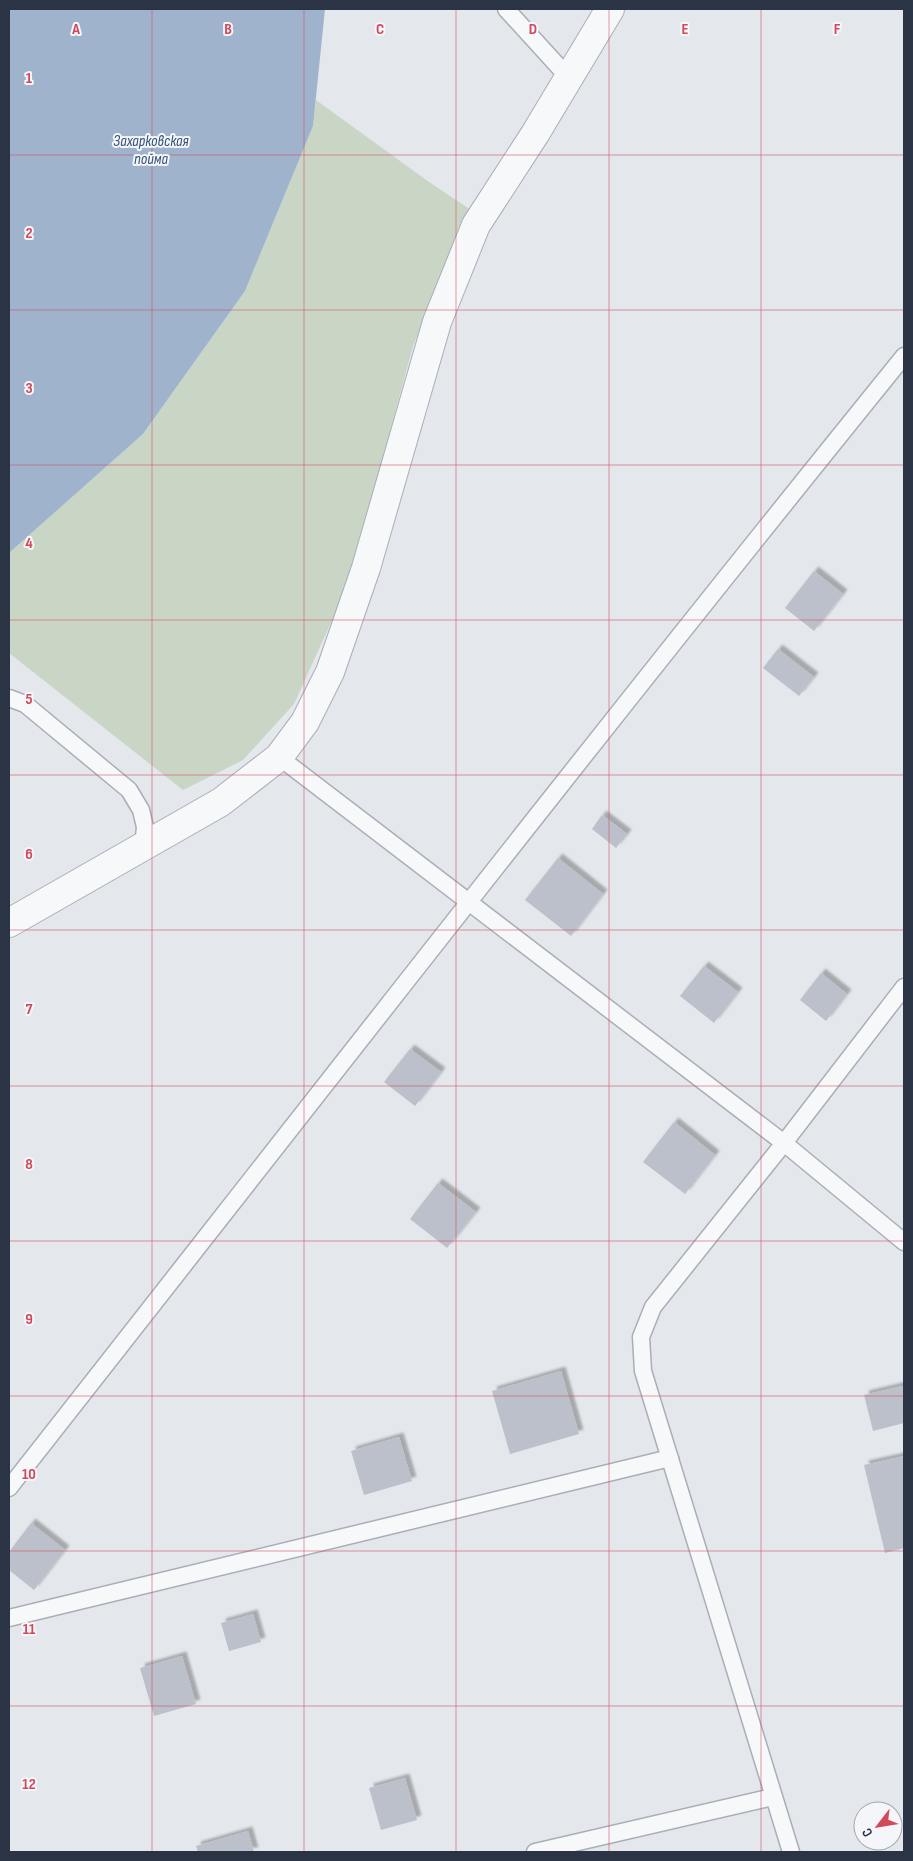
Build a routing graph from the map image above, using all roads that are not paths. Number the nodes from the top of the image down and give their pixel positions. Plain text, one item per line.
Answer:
1 (506, 9) edge
2 (610, 9) edge
3 (569, 78) junction
4 (904, 356) edge
5 (9, 698) edge
6 (279, 757) junction
7 (143, 847) junction
8 (468, 902) junction
9 (9, 923) edge
10 (904, 988) edge
11 (784, 1143) junction
12 (904, 1242) edge
13 (670, 1458) junction
14 (9, 1488) edge
15 (9, 1618) edge
16 (773, 1797) junction
17 (535, 1852) edge
18 (791, 1852) edge

1 - 3 lane
2 - 3 street
3 - 6 street
4 - 8 lane
5 - 7 lane
6 - 7 street
6 - 8 lane
7 - 9 street
8 - 11 lane
8 - 14 lane
10 - 11 lane
11 - 12 lane
11 - 13 lane
13 - 15 lane
13 - 16 lane
16 - 17 lane
16 - 18 lane

